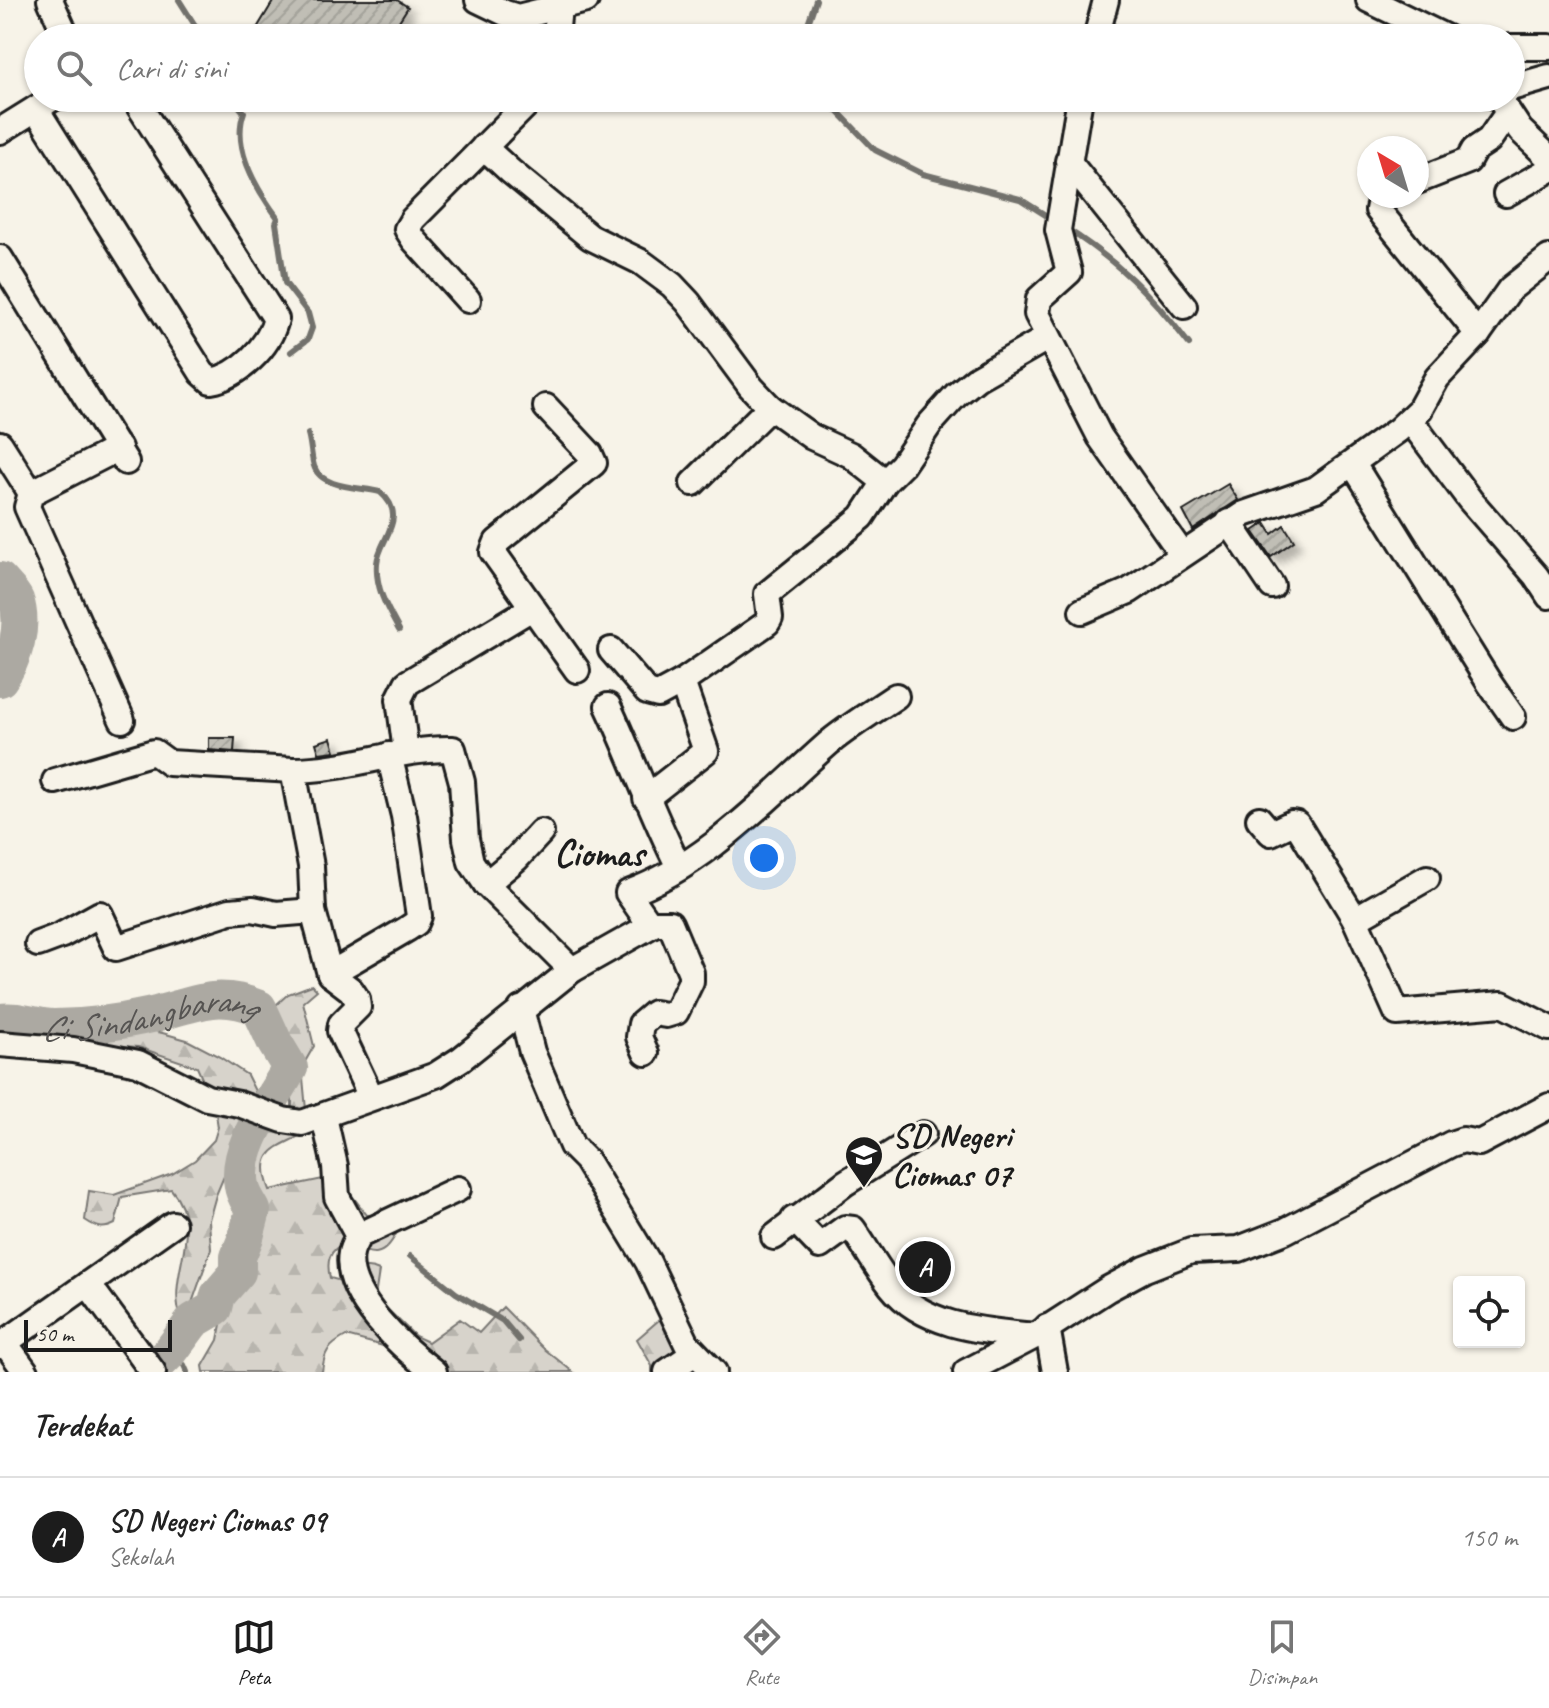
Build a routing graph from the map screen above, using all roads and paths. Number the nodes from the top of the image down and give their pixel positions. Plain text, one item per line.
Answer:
1 (50, 0) edge
2 (478, 0) edge
3 (1106, 0) edge
4 (1369, 0) edge
5 (576, 2) edge
6 (61, 24) edge
7 (564, 24) edge
8 (1100, 24) edge
9 (1417, 24) edge
10 (1525, 47) edge
11 (1549, 47) edge
12 (1549, 77) edge
13 (1525, 84) edge
14 (31, 112) edge
15 (50, 112) edge
16 (143, 112) edge
17 (519, 112) edge
18 (1077, 112) edge
19 (1501, 112) edge
20 (1508, 112) edge
21 (0, 131) edge
22 (484, 147) junction
23 (1549, 158) edge
24 (1068, 161) junction
25 (1549, 170) edge
26 (1429, 176) edge
27 (1506, 194) dead end
28 (1378, 208) edge
29 (0, 258) edge
30 (1549, 258) edge
31 (468, 300) dead end
32 (1184, 306) dead end
33 (1478, 334) junction
34 (1047, 338) junction
35 (546, 407) dead end
36 (770, 407) junction
37 (1410, 420) junction
38 (0, 444) edge
39 (1353, 464) junction
40 (8, 475) edge
41 (885, 482) junction
42 (693, 483) dead end
43 (31, 493) junction
44 (1229, 522) junction
45 (1182, 554) junction
46 (1272, 586) dead end
47 (1549, 596) edge
48 (532, 608) junction
49 (1082, 611) dead end
50 (611, 650) dead end
51 (577, 670) dead end
52 (682, 682) junction
53 (896, 696) dead end
54 (608, 706) dead end
55 (1513, 717) dead end
56 (122, 720) dead end
57 (398, 754) junction
58 (293, 770) junction
59 (55, 781) dead end
60 (646, 798) junction
61 (1259, 819) dead end
62 (541, 832) dead end
63 (679, 867) junction
64 (1427, 878) dead end
65 (486, 884) junction
66 (313, 911) junction
67 (1355, 919) junction
68 (652, 925) junction
69 (38, 944) dead end
70 (572, 970) junction
71 (330, 974) junction
72 (521, 1009) junction
73 (1549, 1028) edge
74 (0, 1044) edge
75 (646, 1053) dead end
76 (371, 1097) junction
77 (1549, 1106) edge
78 (324, 1117) junction
79 (923, 1134) dead end
80 (458, 1189) dead end
81 (794, 1219) junction
82 (173, 1224) dead end
83 (358, 1236) junction
84 (774, 1237) dead end
85 (88, 1284) junction
86 (1041, 1332) junction
87 (2, 1345) edge
88 (695, 1353) junction
89 (26, 1372) edge
90 (153, 1372) edge
91 (434, 1372) edge
92 (667, 1372) edge
93 (714, 1372) edge
94 (966, 1372) edge
95 (1055, 1372) edge

1 - 6 street
2 - 5 street
3 - 8 street
4 - 9 street
5 - 7 street
10 - 11 street
12 - 13 street
14 - 21 street
15 - 16 street
17 - 22 street
18 - 24 street
19 - 26 street
20 - 23 street
22 - 31 street
22 - 36 street
24 - 32 street
24 - 34 street
25 - 27 street
28 - 33 street
29 - 43 street
30 - 33 street
33 - 37 street
34 - 41 street
34 - 45 street
35 - 48 street
36 - 41 street
36 - 42 street
37 - 39 street
37 - 47 street
38 - 40 street
39 - 44 street
39 - 55 street
40 - 43 street
41 - 52 street
43 - 56 street
44 - 45 street
44 - 46 street
45 - 49 street
48 - 51 street
48 - 57 street
50 - 52 street
52 - 60 street
53 - 63 street
54 - 60 street
57 - 58 street
57 - 65 street
57 - 71 street
58 - 59 street
58 - 66 street
60 - 63 street
61 - 67 street
62 - 65 street
63 - 68 street
64 - 67 street
65 - 70 street
66 - 69 street
66 - 71 street
67 - 73 street
68 - 70 street
68 - 75 street
70 - 72 street
71 - 76 street
72 - 76 street
72 - 88 street
74 - 78 street
76 - 78 street
77 - 86 street
78 - 83 street
79 - 81 street
80 - 83 street
81 - 84 street
81 - 86 street
82 - 85 street
83 - 91 street
85 - 87 street
85 - 90 street
86 - 94 street
86 - 95 street
87 - 89 street
88 - 92 street
88 - 93 street

